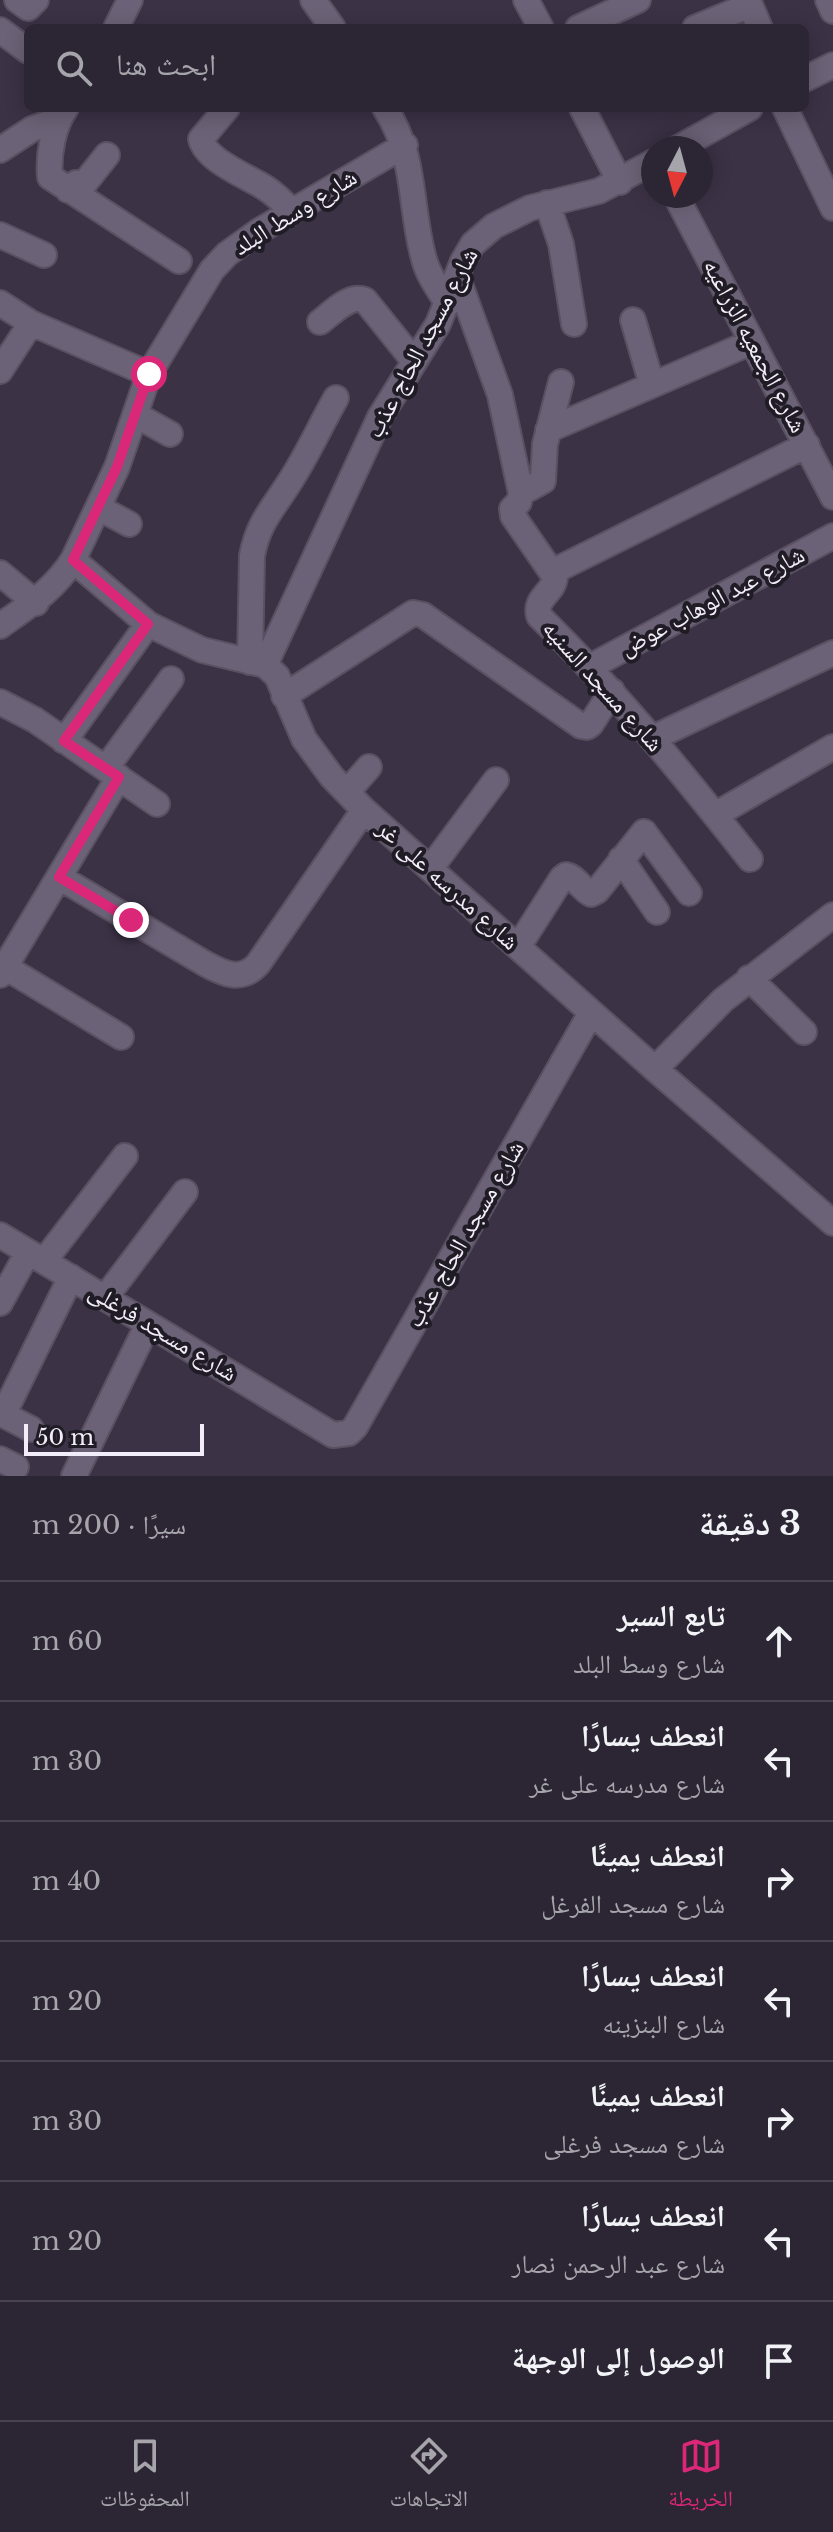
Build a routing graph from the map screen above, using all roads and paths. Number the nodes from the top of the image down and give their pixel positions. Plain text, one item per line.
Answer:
1 (17, 0) edge
2 (36, 0) edge
3 (313, 0) edge
4 (526, 0) edge
5 (638, 0) edge
6 (828, 0) edge
7 (749, 2) edge
8 (833, 11) edge
9 (330, 24) edge
10 (539, 24) edge
11 (587, 24) edge
12 (703, 24) edge
13 (758, 24) edge
14 (0, 30) edge
15 (24, 48) edge
16 (833, 65) edge
17 (809, 77) edge
18 (224, 112) edge
19 (387, 112) edge
20 (584, 112) edge
21 (743, 112) edge
22 (787, 112) edge
23 (62, 114) edge
24 (700, 136) edge
25 (405, 145) junction
26 (0, 150) edge
27 (107, 155) dead end
28 (641, 169) edge
29 (620, 182) junction
30 (68, 190) junction
31 (547, 203) junction
32 (682, 208) edge
33 (833, 208) edge
34 (291, 211) junction
35 (0, 235) edge
36 (44, 255) dead end
37 (179, 261) dead end
38 (457, 276) junction
39 (0, 303) edge
40 (448, 304) junction
41 (633, 320) dead end
42 (320, 322) dead end
43 (31, 323) junction
44 (574, 324) dead end
45 (752, 342) junction
46 (414, 361) junction
47 (0, 371) edge
48 (149, 374) junction
49 (561, 382) dead end
50 (652, 385) junction
51 (336, 398) dead end
52 (136, 415) junction
53 (548, 430) junction
54 (170, 434) dead end
55 (807, 445) junction
56 (521, 493) junction
57 (833, 497) edge
58 (99, 508) junction
59 (129, 524) dead end
60 (833, 536) edge
61 (73, 560) junction
62 (552, 572) junction
63 (0, 573) edge
64 (36, 603) junction
65 (148, 624) junction
66 (0, 626) edge
67 (833, 653) edge
68 (258, 663) junction
69 (590, 667) junction
70 (171, 679) dead end
71 (612, 691) junction
72 (284, 696) junction
73 (0, 702) edge
74 (653, 738) junction
75 (64, 741) junction
76 (833, 747) edge
77 (369, 767) dead end
78 (112, 773) junction
79 (496, 780) dead end
80 (355, 801) junction
81 (157, 804) dead end
82 (715, 815) junction
83 (621, 859) junction
84 (750, 859) dead end
85 (430, 869) junction
86 (59, 877) junction
87 (689, 893) dead end
88 (657, 912) dead end
89 (833, 915) edge
90 (518, 947) junction
91 (2, 971) edge
92 (749, 978) junction
93 (591, 1013) junction
94 (804, 1032) dead end
95 (121, 1037) dead end
96 (655, 1069) junction
97 (125, 1156) dead end
98 (185, 1192) dead end
99 (833, 1223) edge
100 (0, 1235) edge
101 (36, 1256) junction
102 (71, 1277) junction
103 (105, 1298) junction
104 (0, 1303) edge
105 (148, 1324) junction
106 (1, 1414) edge
107 (31, 1429) dead end
108 (326, 1430) joint
109 (74, 1476) edge

1 - 2 street
3 - 9 street
4 - 10 street
5 - 11 street
6 - 8 street
7 - 12 street
7 - 13 street
14 - 15 street
16 - 17 street
18 - 34 street
19 - 25 street
20 - 29 street
21 - 24 street
22 - 33 street
23 - 26 street
23 - 30 street
25 - 34 street, شارع وسط البلد
25 - 40 street
27 - 30 street
28 - 29 street, شارع مسجد الحاج عذب
29 - 31 street, شارع مسجد الحاج عذب
30 - 37 street
31 - 38 street, شارع مسجد الحاج عذب
31 - 44 street
32 - 45 street, شارع الجمعيه الزراعيه
34 - 48 street, شارع وسط البلد
35 - 36 street
38 - 40 street, شارع مسجد الحاج عذب
38 - 56 street
39 - 43 street
40 - 46 street, شارع مسجد الحاج عذب
41 - 50 street
42 - 46 street
43 - 47 street
43 - 48 street
45 - 50 street
45 - 55 street, شارع الجمعيه الزراعيه
46 - 68 street, شارع مسجد الحاج عذب
48 - 52 street, شارع وسط البلد
49 - 53 street
50 - 53 street
51 - 68 street
52 - 54 street
52 - 58 street, شارع وسط البلد
53 - 56 street
55 - 57 street, شارع الجمعيه الزراعيه
55 - 62 street
56 - 62 street
58 - 59 street
58 - 61 street, شارع وسط البلد
60 - 69 street, شارع عبد الوهاب عوض
61 - 64 street, شارع وسط البلد
61 - 65 street
62 - 69 street, شارع مسجد السنيه
63 - 64 street
64 - 66 street, شارع وسط البلد
65 - 68 street
65 - 75 street
67 - 74 street
68 - 72 street, شارع مدرسه على غر
69 - 71 street, شارع مسجد السنيه
70 - 78 street
71 - 72 street
71 - 74 street, شارع مسجد السنيه
72 - 80 street, شارع مدرسه على غر
73 - 75 street
74 - 82 street, شارع مسجد السنيه
75 - 78 street
76 - 82 street
77 - 80 street
78 - 81 street
78 - 86 street
79 - 85 street
80 - 85 street, شارع مدرسه على غر
80 - 86 street
82 - 84 street, شارع مسجد السنيه
83 - 87 street
83 - 88 street
83 - 90 street
85 - 90 street, شارع مدرسه على غر
86 - 91 street
89 - 92 street
90 - 93 street, شارع مدرسه على غر
91 - 95 street
92 - 94 street
92 - 96 street
93 - 96 street, شارع مدرسه على غر
93 - 108 street, شارع مسجد الحاج عذب
96 - 99 street, شارع مدرسه على غر
97 - 101 street
98 - 103 street
100 - 101 street, شارع مسجد فرغلى
101 - 102 street, شارع مسجد فرغلى
101 - 104 street
102 - 103 street, شارع مسجد فرغلى
102 - 106 street
103 - 105 street, شارع مسجد فرغلى
105 - 108 street, شارع مسجد فرغلى
105 - 109 street
106 - 107 street

